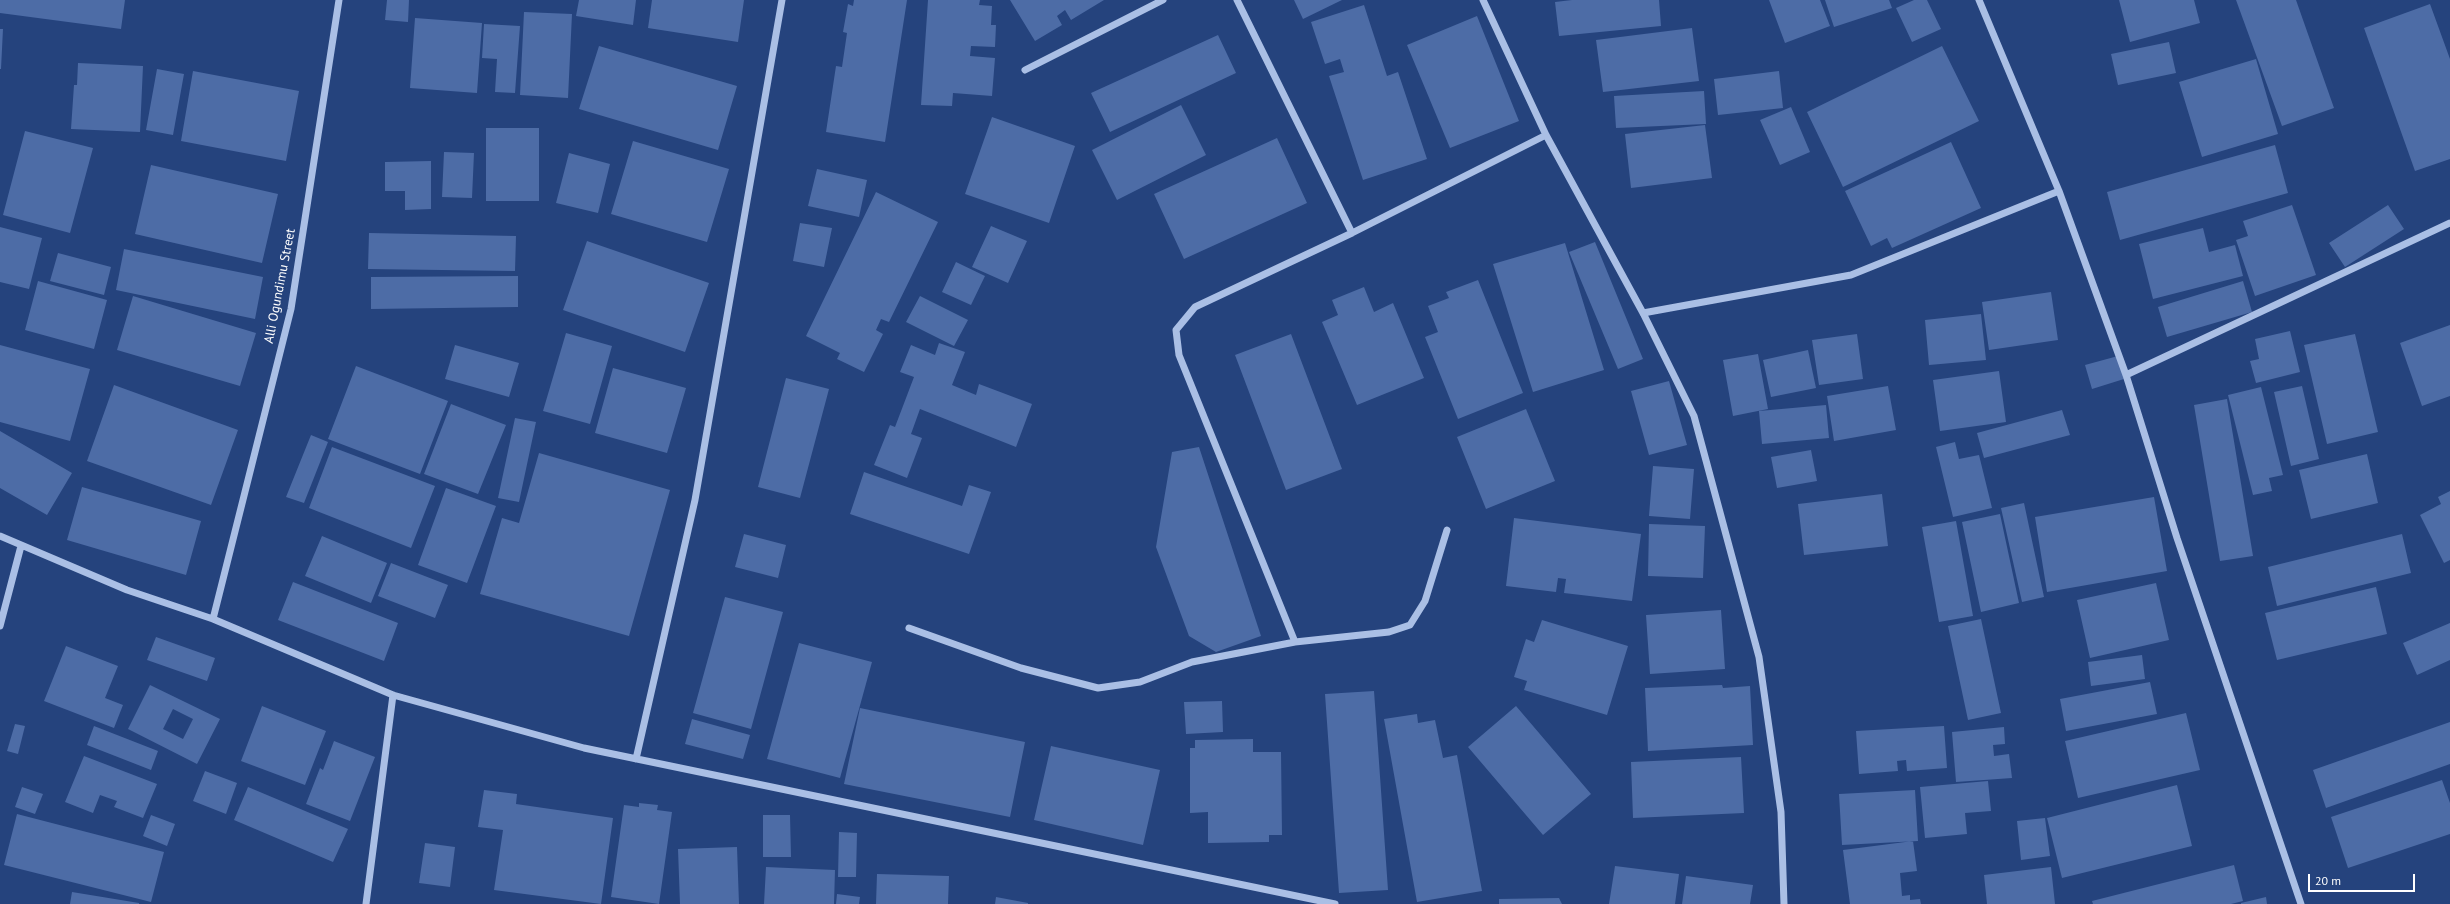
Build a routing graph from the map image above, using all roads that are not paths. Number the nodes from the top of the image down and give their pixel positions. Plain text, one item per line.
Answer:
1 (338, 0) edge
2 (782, 0) edge
3 (1163, 0) edge
4 (1237, 0) edge
5 (1483, 0) edge
6 (1979, 0) edge
7 (1025, 70) dead end
8 (1546, 135) junction
9 (2059, 191) junction
10 (2450, 223) edge
11 (1352, 233) junction
12 (1644, 313) junction
13 (2126, 375) junction
14 (1447, 530) dead end
15 (0, 536) edge
16 (21, 546) junction
17 (213, 619) junction
18 (0, 626) edge
19 (909, 628) dead end
20 (1295, 642) junction
21 (393, 695) junction
22 (636, 760) junction
23 (366, 904) edge
24 (1335, 904) edge
25 (1784, 904) edge
26 (2301, 904) edge

1 - 17 street, Alli Ogundimu Street
2 - 22 street
3 - 7 street
4 - 11 street
5 - 8 street
6 - 9 street
8 - 11 street
8 - 12 street
9 - 12 street
9 - 13 street
10 - 13 street
11 - 20 street
12 - 25 street
13 - 26 street
14 - 20 street
15 - 16 street
16 - 17 street
16 - 18 street
17 - 21 street
19 - 20 street
21 - 22 street
21 - 23 street
22 - 24 street

